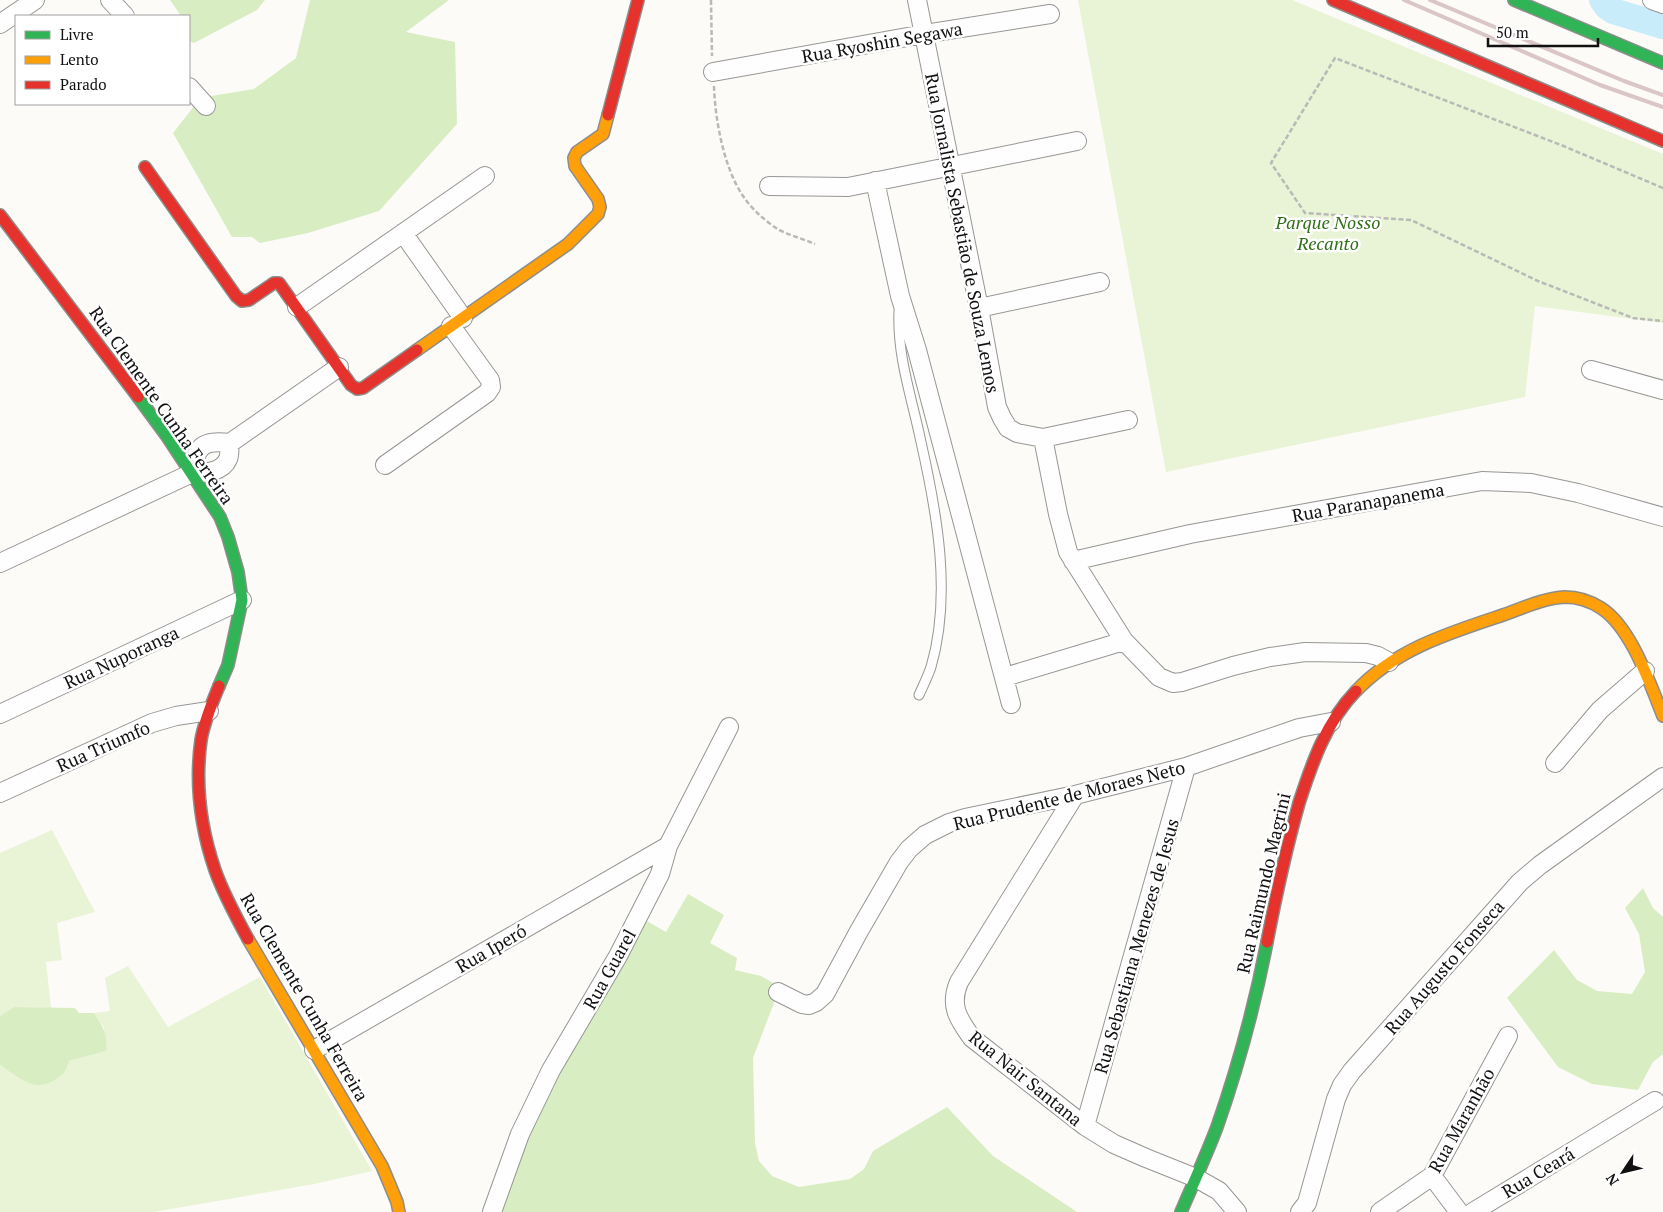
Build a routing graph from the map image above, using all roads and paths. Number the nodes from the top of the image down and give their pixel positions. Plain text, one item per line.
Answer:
1 (35, 0) edge
2 (110, 0) edge
3 (638, 0) edge
4 (711, 0) edge
5 (917, 0) edge
6 (1333, 0) edge
7 (1514, 0) edge
8 (1652, 0) edge
9 (1663, 4) edge
10 (1050, 14) dead end
11 (124, 15) edge
12 (0, 24) edge
13 (924, 34) junction
14 (1663, 63) edge
15 (713, 72) junction
16 (190, 88) edge
17 (206, 106) dead end
18 (1078, 141) dead end
19 (1663, 141) edge
20 (951, 167) junction
21 (145, 168) dead end
22 (485, 176) dead end
23 (875, 182) junction
24 (769, 186) dead end
25 (1663, 188) edge
26 (0, 215) edge
27 (403, 233) junction
28 (815, 244) dead end
29 (1100, 282) dead end
30 (900, 296) junction
31 (297, 307) junction
32 (980, 308) junction
33 (1663, 321) edge
34 (457, 322) junction
35 (339, 367) junction
36 (1591, 370) dead end
37 (1663, 390) edge
38 (1128, 420) dead end
39 (1043, 438) junction
40 (230, 443) junction
41 (385, 465) dead end
42 (192, 473) junction
43 (1663, 517) edge
44 (1073, 561) junction
45 (0, 563) edge
46 (242, 600) junction
47 (1124, 641) junction
48 (1389, 662) junction
49 (1645, 671) junction
50 (1005, 676) junction
51 (919, 695) dead end
52 (1011, 704) dead end
53 (209, 711) junction
54 (0, 714) edge
55 (1663, 716) edge
56 (1331, 722) junction
57 (729, 727) dead end
58 (1555, 763) dead end
59 (1186, 767) junction
60 (1663, 778) edge
61 (0, 793) edge
62 (1075, 795) junction
63 (668, 846) junction
64 (778, 992) dead end
65 (1508, 1036) dead end
66 (314, 1050) junction
67 (1659, 1098) edge
68 (1086, 1126) junction
69 (1432, 1176) junction
70 (1196, 1178) junction
71 (1307, 1209) edge
72 (399, 1212) edge
73 (492, 1212) edge
74 (1180, 1212) edge
75 (1237, 1212) edge
76 (1380, 1212) edge
77 (1459, 1212) edge
78 (1473, 1212) edge

1 - 12 street
2 - 11 street
3 - 34 street
4 - 15 path
5 - 13 street, Rua Jornalista Sebastião de Souza Lemos
6 - 19 street
7 - 14 street
8 - 9 street
10 - 13 street, Rua Ryoshin Segawa
13 - 15 street, Rua Ryoshin Segawa
13 - 20 street, Rua Jornalista Sebastião de Souza Lemos
15 - 28 path
16 - 17 street
18 - 20 street
20 - 23 street
20 - 32 street, Rua Jornalista Sebastião de Souza Lemos
21 - 31 street
22 - 27 street
23 - 24 street
23 - 30 street
25 - 33 path
26 - 42 street, Rua Clemente Cunha Ferreira
27 - 31 street
27 - 34 street
29 - 32 street
30 - 50 street
30 - 51 lane
31 - 35 street
32 - 39 street, Rua Jornalista Sebastião de Souza Lemos
34 - 35 street
34 - 41 street
35 - 40 street
36 - 37 street
38 - 39 street, Rua Jornalista Sebastião de Souza Lemos
39 - 44 street
40 - 42 street
40 - 42 street
42 - 45 street
42 - 46 street, Rua Clemente Cunha Ferreira
43 - 44 street, Rua Paranapanema
44 - 47 street
46 - 53 street, Rua Clemente Cunha Ferreira
46 - 54 street, Rua Nuporanga
47 - 48 street
47 - 50 street
48 - 49 street, Rua Raimundo Magrini
48 - 56 street, Rua Raimundo Magrini
49 - 55 street, Rua Raimundo Magrini
49 - 58 street
50 - 52 street
53 - 61 street, Rua Triumfo
53 - 66 street, Rua Clemente Cunha Ferreira
56 - 59 street, Rua Prudente de Moraes Neto
56 - 70 street, Rua Raimundo Magrini
57 - 63 street, Rua Guarel
59 - 62 street, Rua Prudente de Moraes Neto
59 - 68 street, Rua Sebastiana Menezes de Jesus
60 - 71 street, Rua Augusto Fonseca
62 - 64 street, Rua Prudente de Moraes Neto
62 - 68 street, Rua Nair Santana
63 - 66 street, Rua Iperó
63 - 73 street, Rua Guarel
65 - 69 street, Rua Maranhão
66 - 72 street, Rua Clemente Cunha Ferreira
67 - 78 street, Rua Ceará
68 - 70 street, Rua Nair Santana
69 - 76 street, Rua Maranhão
69 - 77 street
70 - 74 street, Rua Raimundo Magrini
70 - 75 street, Rua Nair Santana

